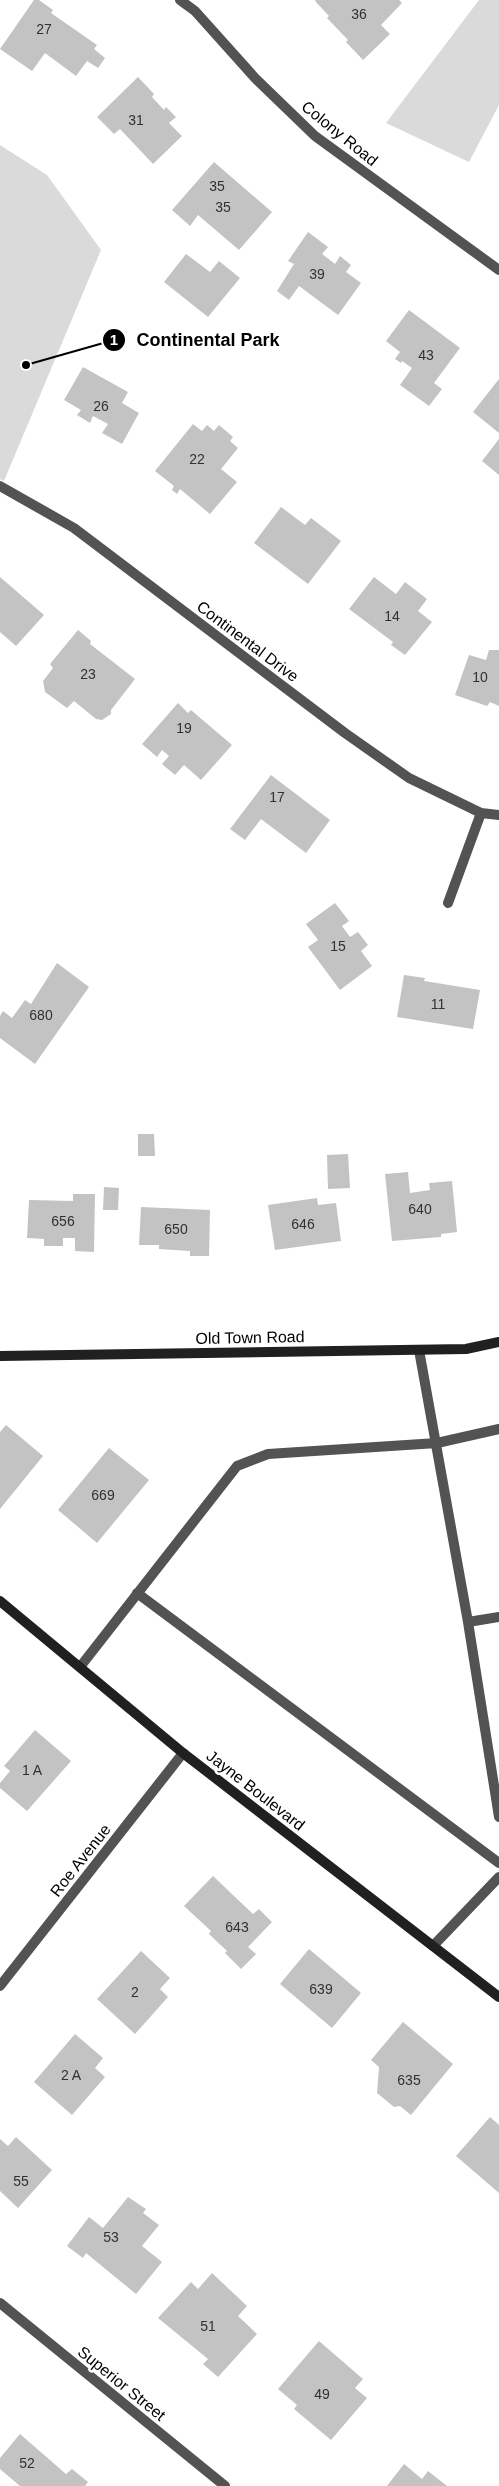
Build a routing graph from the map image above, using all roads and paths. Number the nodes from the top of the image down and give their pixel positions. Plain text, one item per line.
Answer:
1 (180, 0) edge
2 (499, 270) edge
3 (0, 486) edge
4 (480, 814) junction
5 (499, 815) edge
6 (448, 903) dead end
7 (499, 1342) edge
8 (418, 1350) junction
9 (0, 1356) edge
10 (499, 1430) edge
11 (437, 1442) junction
12 (137, 1593) junction
13 (0, 1601) edge
14 (499, 1618) edge
15 (468, 1622) junction
16 (80, 1667) junction
17 (183, 1753) junction
18 (499, 1817) edge
19 (499, 1863) edge
20 (499, 1877) edge
21 (433, 1946) junction
22 (0, 1986) edge
23 (499, 1997) edge
24 (0, 2303) edge
25 (225, 2486) edge

1 - 2 street, Colony Road
3 - 4 street, Continental Drive
4 - 5 street, Continental Drive
4 - 6 street
7 - 8 street, Old Town Road
8 - 9 street, Old Town Road
8 - 11 street
10 - 11 street
11 - 12 street
11 - 15 street
12 - 16 street
12 - 19 street
13 - 16 street, Jayne Boulevard
14 - 15 street
15 - 18 street
16 - 17 street, Jayne Boulevard
17 - 21 street, Jayne Boulevard
17 - 22 street, Roe Avenue
20 - 21 street
21 - 23 street, Jayne Boulevard
24 - 25 street, Superior Street

